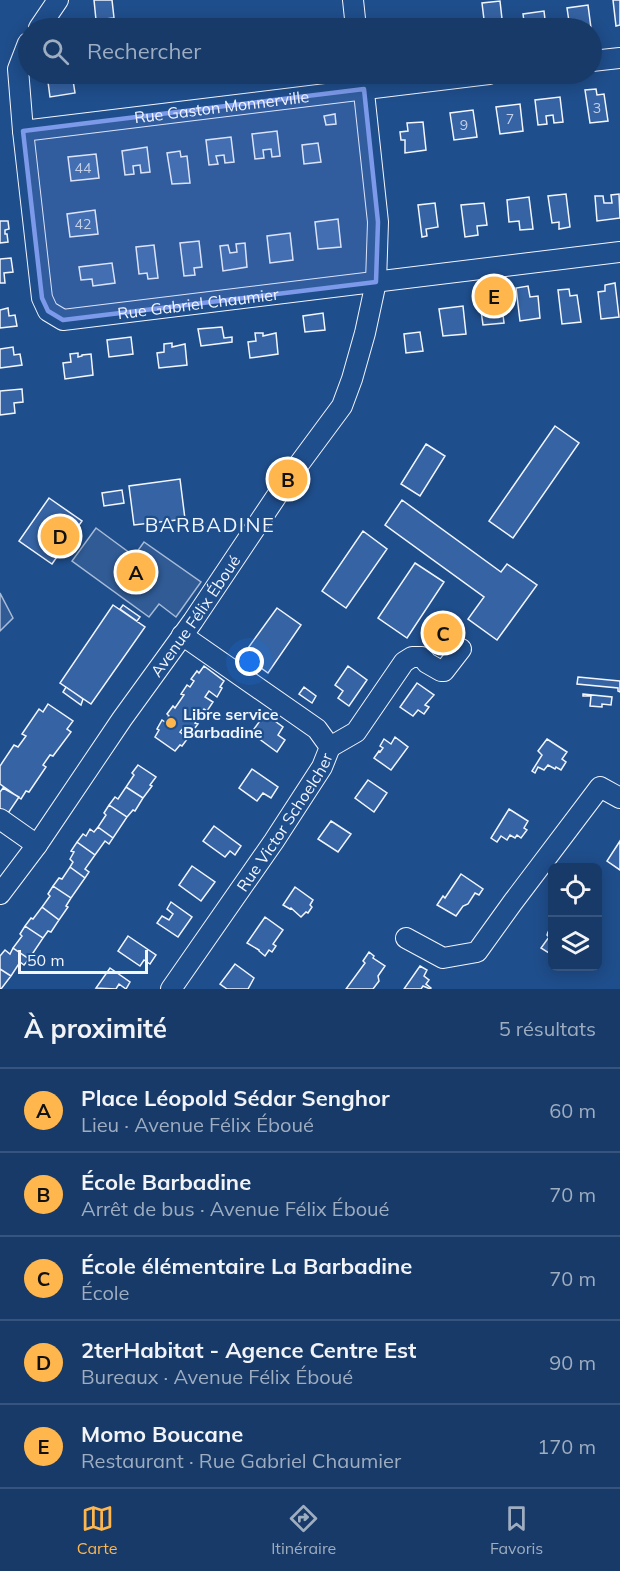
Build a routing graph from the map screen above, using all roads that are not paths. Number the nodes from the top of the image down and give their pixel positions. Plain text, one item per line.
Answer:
1 (58, 0) edge
2 (353, 0) edge
3 (46, 18) edge
4 (356, 18) edge
5 (620, 58) edge
6 (602, 60) edge
7 (19, 84) edge
8 (343, 84) edge
9 (363, 84) edge
10 (24, 131) junction
11 (620, 252) edge
12 (376, 282) junction
13 (182, 635) junction
14 (461, 649) dead end
15 (330, 747) junction
16 (620, 798) edge
17 (0, 819) edge
18 (37, 845) junction
19 (0, 894) edge
20 (406, 938) dead end
21 (171, 989) edge

1 - 3 street
2 - 4 street
5 - 6 street
7 - 10 street, Rue Gabriel Chaumier
8 - 10 street, Rue Gaston Monnerville
9 - 12 street, Avenue Félix Éboué
10 - 12 street, Rue Gabriel Chaumier
11 - 12 street, Rue Gabriel Chaumier
12 - 13 street, Avenue Félix Éboué
13 - 15 street, Rue Victor Schoelcher
13 - 18 street, Avenue Félix Éboué
14 - 15 street
15 - 21 street, Rue Victor Schoelcher
16 - 20 street
17 - 18 street
18 - 19 street, Avenue Félix Éboué

